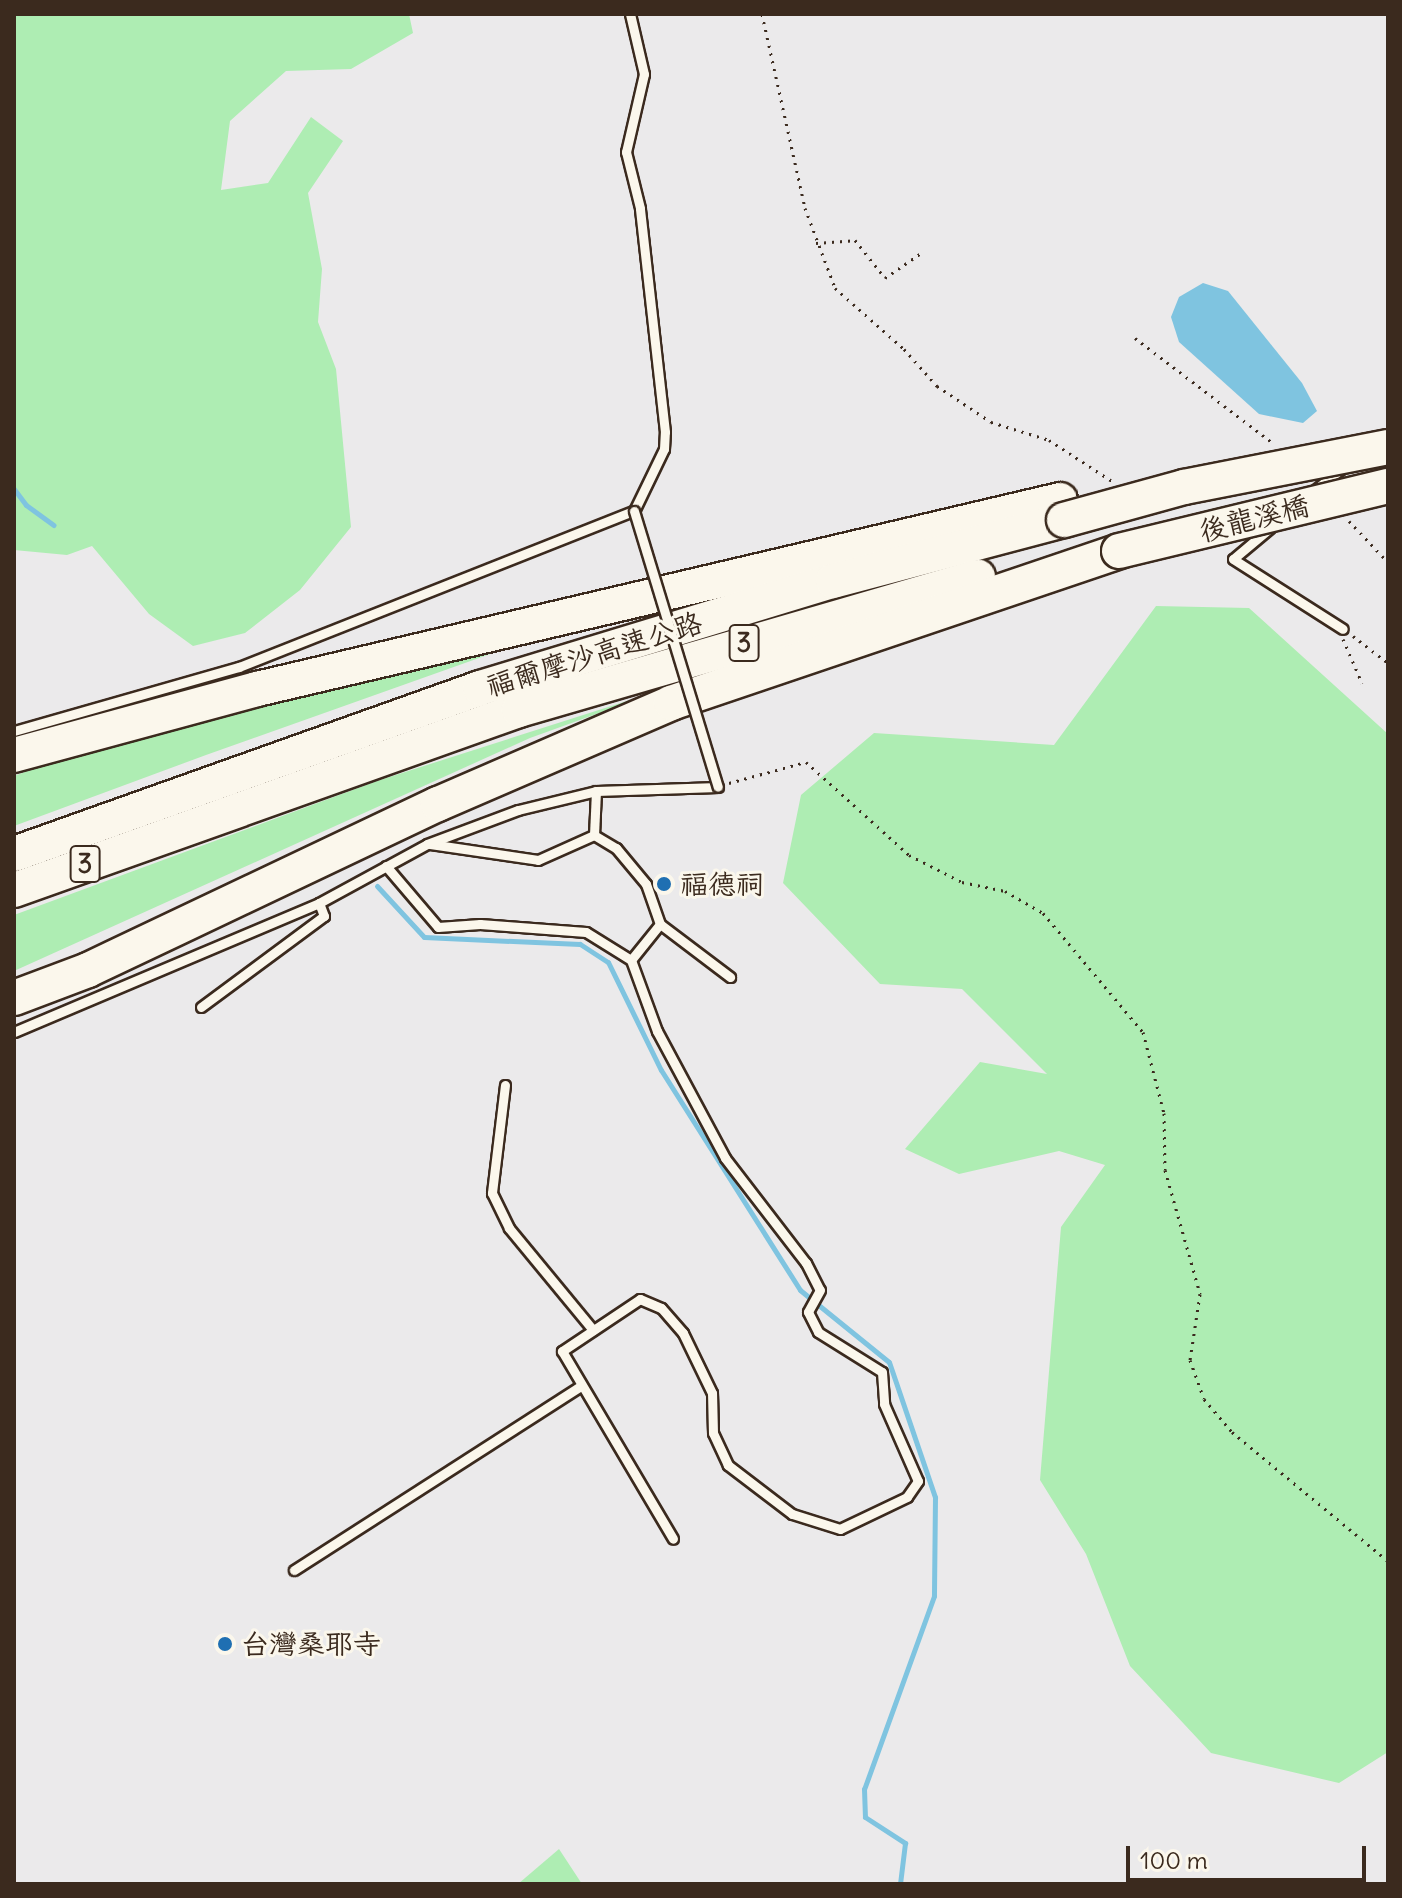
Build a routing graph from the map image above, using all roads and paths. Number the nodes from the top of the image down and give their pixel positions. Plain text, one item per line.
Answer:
1 (630, 14) edge
2 (762, 14) edge
3 (816, 243) junction
4 (924, 251) dead end
5 (1135, 338) dead end
6 (1388, 447) edge
7 (1278, 448) dead end
8 (1115, 483) dead end
9 (1388, 486) edge
10 (1062, 510) junction
11 (634, 511) junction
12 (1347, 519) dead end
13 (1119, 551) junction
14 (1385, 559) dead end
15 (1343, 629) junction
16 (1388, 663) edge
17 (1362, 683) dead end
18 (14, 731) edge
19 (14, 755) edge
20 (718, 787) junction
21 (596, 791) junction
22 (594, 835) junction
23 (427, 844) junction
24 (14, 854) edge
25 (386, 866) junction
26 (14, 890) edge
27 (319, 903) junction
28 (660, 924) junction
29 (631, 960) junction
30 (730, 977) dead end
31 (14, 998) edge
32 (201, 1007) dead end
33 (14, 1032) edge
34 (505, 1085) dead end
35 (593, 1330) junction
36 (581, 1386) junction
37 (673, 1539) dead end
38 (1388, 1561) edge
39 (294, 1570) dead end

1 - 11 lane
2 - 3 path
3 - 4 path
3 - 8 path
5 - 7 path
6 - 10 highway, 後龍溪橋, bridge
6 - 15 lane
9 - 13 highway, 後龍溪橋 / 3, bridge
10 - 19 highway
10 - 24 highway, 福爾摩沙高速公路 / 3
11 - 18 lane
11 - 20 lane, bridge
12 - 14 path
13 - 26 highway, 福爾摩沙高速公路 / 3
13 - 31 highway
15 - 16 path
15 - 17 path
20 - 21 lane
20 - 38 path
21 - 22 lane
21 - 23 lane
22 - 23 lane
22 - 28 lane
23 - 25 lane
25 - 27 lane
25 - 29 lane
27 - 32 lane
27 - 33 lane
28 - 29 lane
28 - 30 lane
29 - 35 lane
34 - 35 lane
35 - 36 lane
36 - 37 lane
36 - 39 lane

